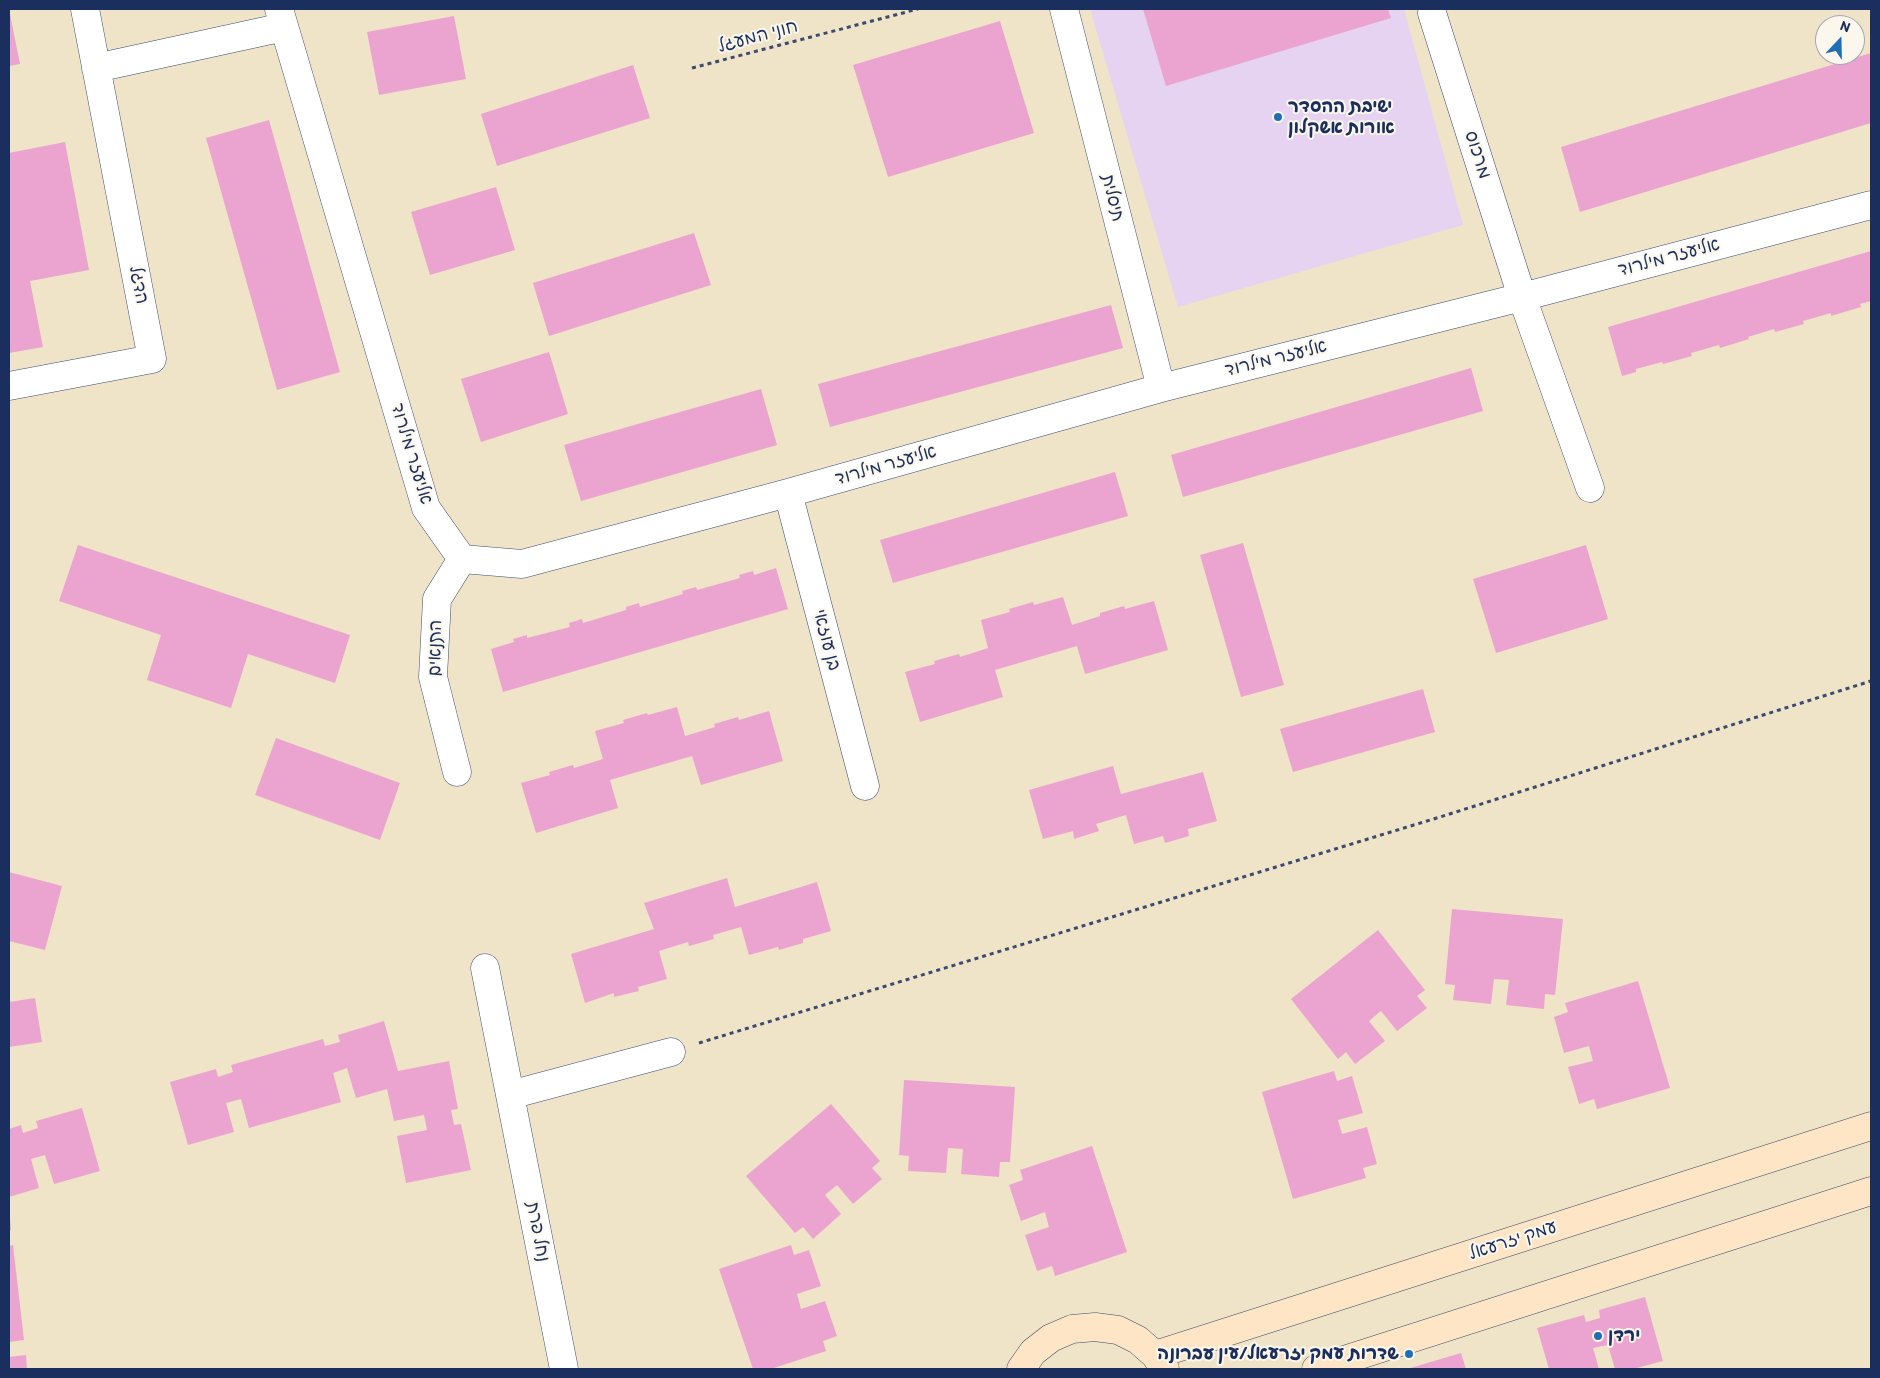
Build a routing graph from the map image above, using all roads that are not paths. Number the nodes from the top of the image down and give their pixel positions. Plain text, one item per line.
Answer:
1 (85, 9) edge
2 (1064, 9) edge
3 (1432, 13) dead end
4 (282, 18) edge
5 (96, 68) junction
6 (1871, 205) edge
7 (1522, 297) junction
8 (9, 386) edge
9 (1161, 388) junction
10 (1590, 488) dead end
11 (788, 493) junction
12 (462, 559) junction
13 (457, 772) dead end
14 (865, 786) dead end
15 (485, 968) dead end
16 (671, 1052) road end
17 (510, 1095) junction
18 (1871, 1126) edge
19 (1871, 1191) edge
20 (1160, 1362) edge
21 (564, 1369) edge
22 (1021, 1369) edge
23 (1316, 1369) edge

1 - 5 street, הדגל
2 - 9 street, תיסלית
3 - 7 street, מרכוס
4 - 5 street
4 - 12 street, אליעזר מילרוד
5 - 8 street, הדגל
6 - 7 street, אליעזר מילרוד
7 - 9 street, אליעזר מילרוד
7 - 10 street, מרכוס
9 - 11 street, אליעזר מילרוד
11 - 12 street, אליעזר מילרוד
11 - 14 street, בן עוזאי
12 - 13 street, התנאים
15 - 17 street, נחל פרת
16 - 17 street
17 - 21 street, נחל פרת
18 - 20 main road, עמק יזרעאל
19 - 23 main road
20 - 22 main road

